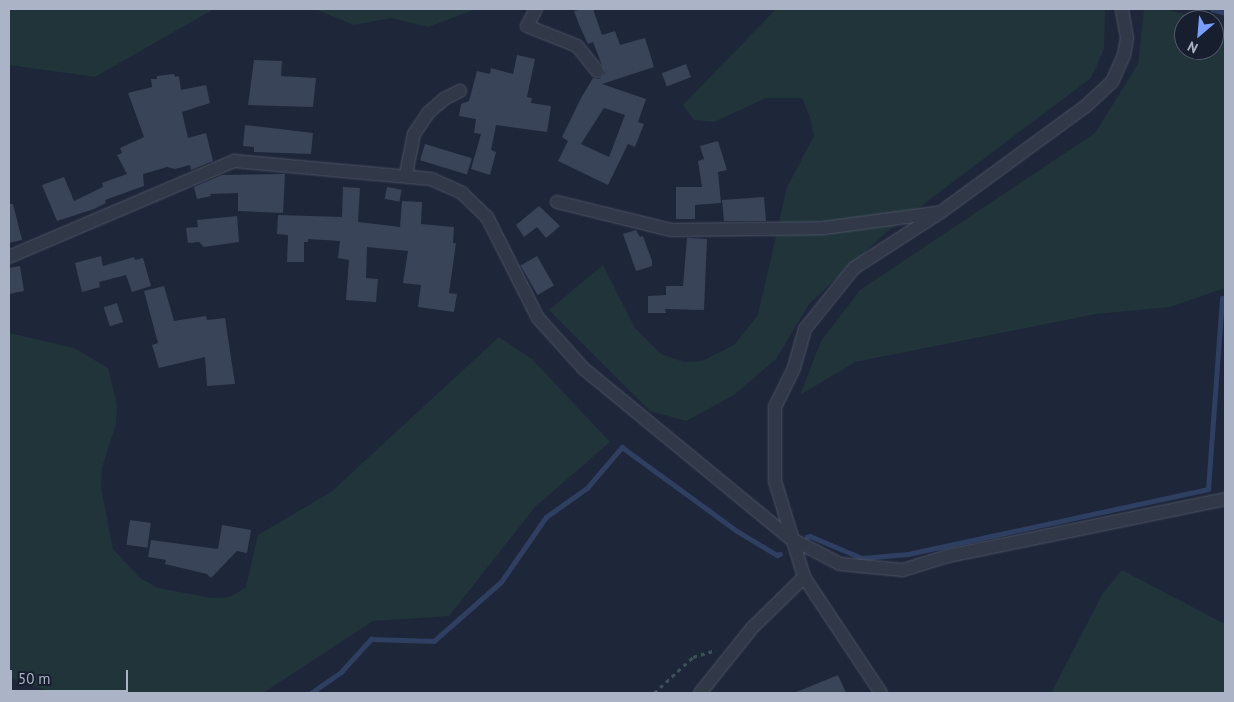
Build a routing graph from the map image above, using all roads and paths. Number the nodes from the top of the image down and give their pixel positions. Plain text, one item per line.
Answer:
1 (536, 9) edge
2 (1122, 9) edge
3 (596, 71) dead end
4 (460, 91) dead end
5 (406, 174) junction
6 (557, 202) dead end
7 (941, 212) junction
8 (9, 257) edge
9 (1225, 499) edge
10 (790, 538) junction
11 (804, 577) junction
12 (739, 644) junction
13 (654, 693) edge
14 (700, 693) edge
15 (881, 693) edge

1 - 3 street
2 - 7 street
4 - 5 street
5 - 8 street
5 - 10 street
6 - 7 street
7 - 10 street
9 - 10 street
10 - 11 street
11 - 12 street
11 - 15 street
12 - 13 path
12 - 14 street

